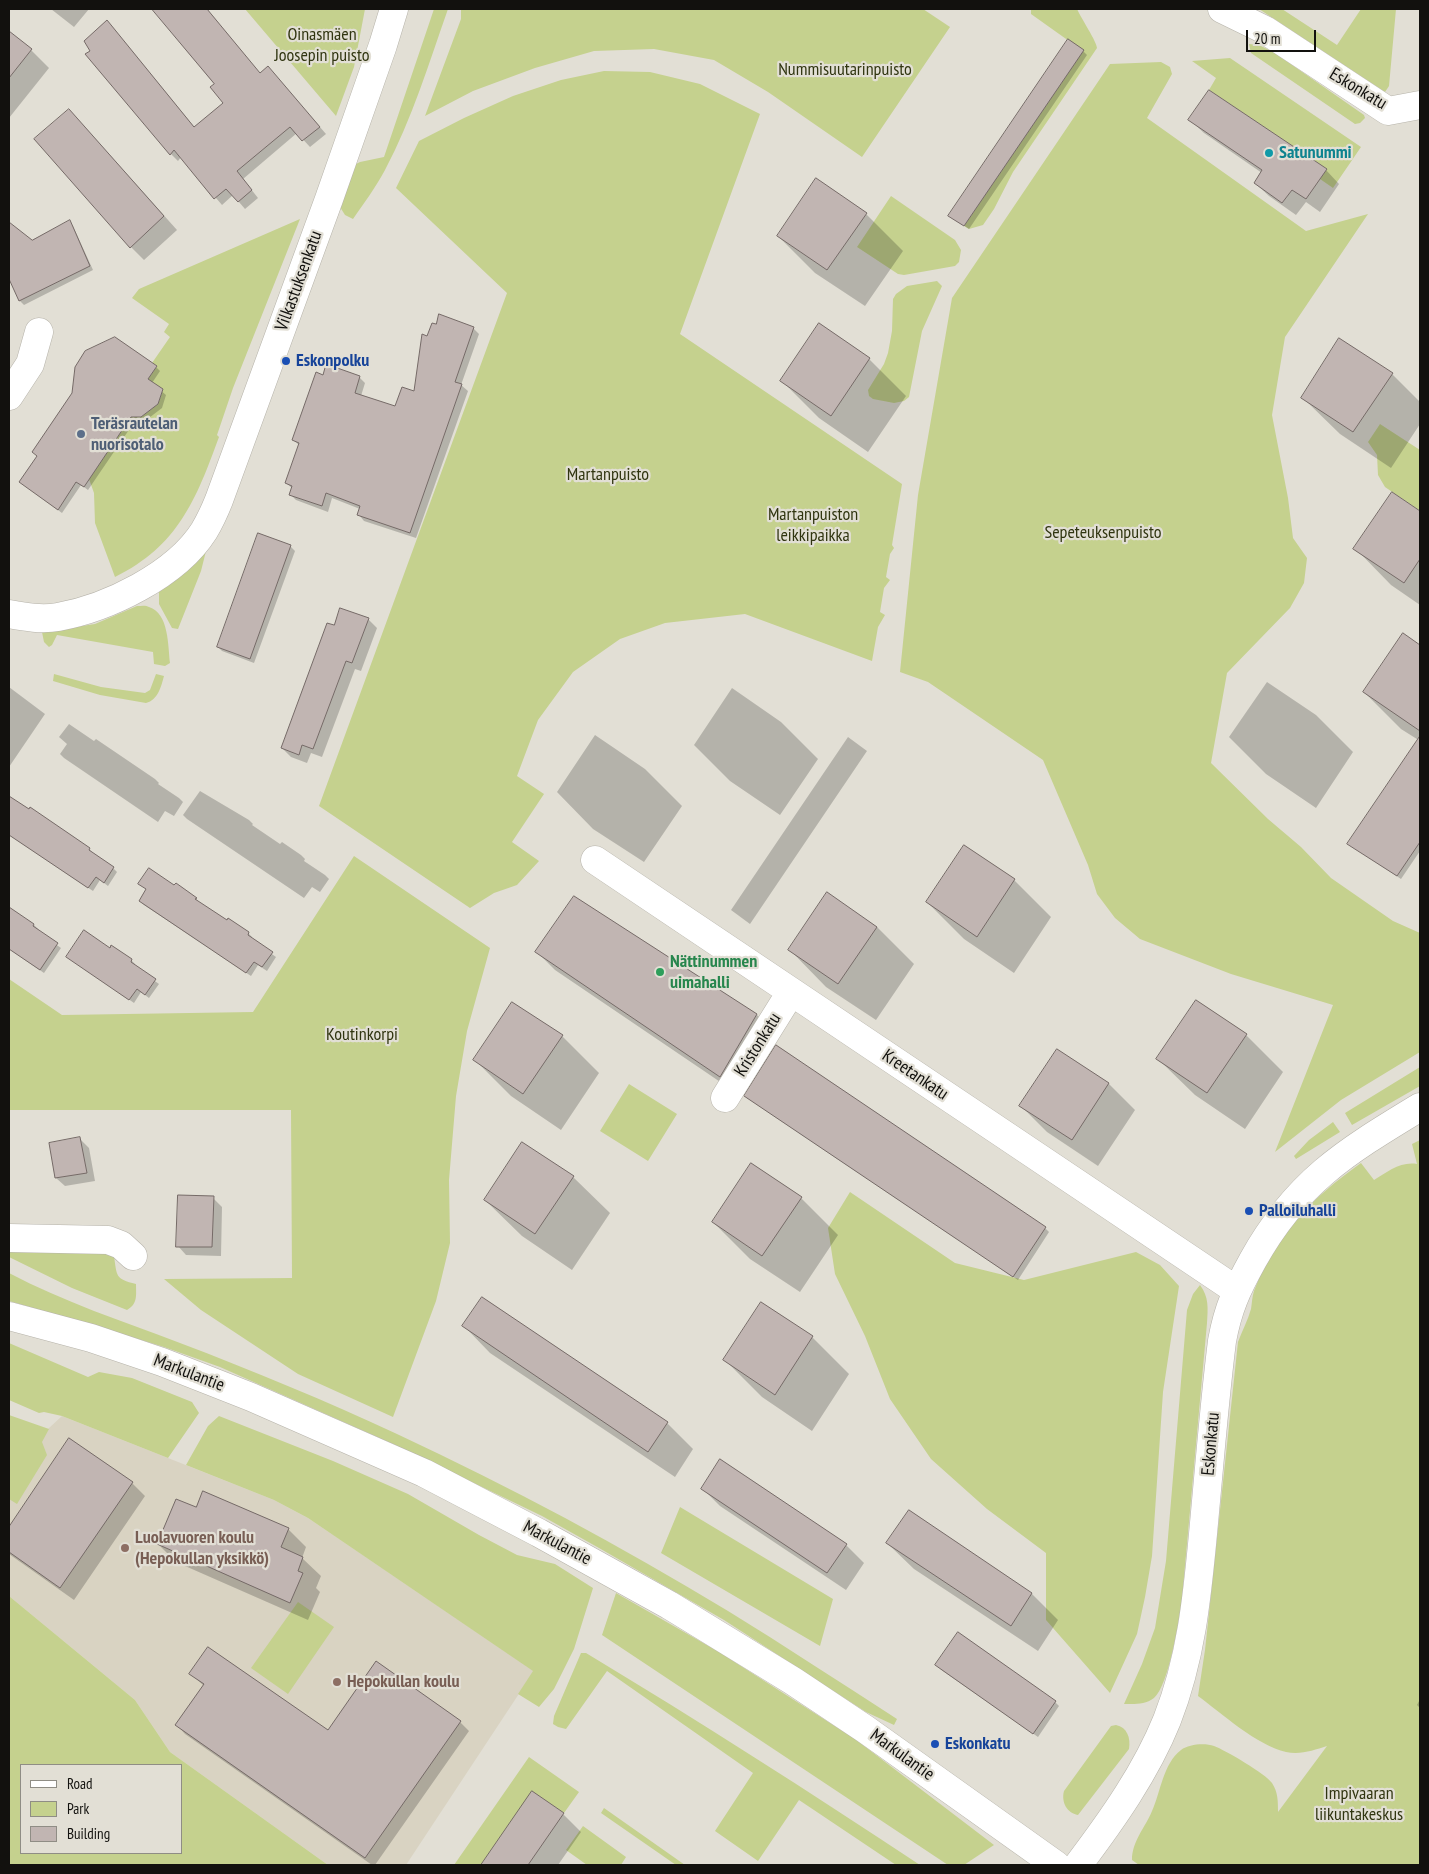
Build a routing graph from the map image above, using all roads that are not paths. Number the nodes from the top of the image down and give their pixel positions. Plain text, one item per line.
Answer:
1 (394, 9) edge
2 (1222, 9) edge
3 (1420, 105) edge
4 (39, 332) dead end
5 (9, 396) edge
6 (9, 614) edge
7 (595, 860) dead end
8 (791, 992) junction
9 (725, 1098) dead end
10 (1420, 1107) edge
11 (9, 1238) edge
12 (133, 1256) dead end
13 (1236, 1290) junction
14 (9, 1316) edge
15 (1056, 1865) edge
16 (1078, 1865) edge

1 - 6 street, Vilkastuksenkatu
2 - 3 street, Eskonkatu
4 - 5 street
7 - 8 street, Kreetankatu
8 - 9 street, Kristonkatu
8 - 13 street, Kreetankatu
10 - 13 street, Eskonkatu
11 - 12 street
13 - 16 street, Eskonkatu
14 - 15 street, Markulantie

